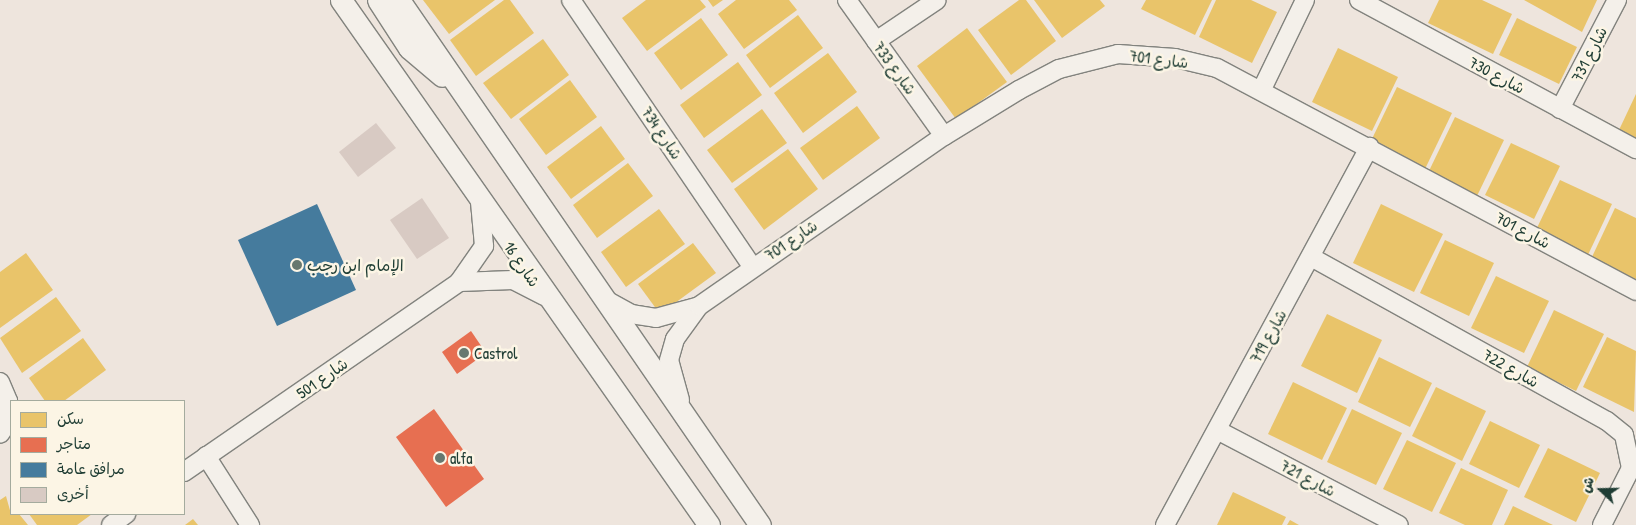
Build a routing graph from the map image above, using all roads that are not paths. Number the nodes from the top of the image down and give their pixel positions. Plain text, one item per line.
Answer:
1 (341, 0) edge
2 (378, 0) edge
3 (399, 0) edge
4 (570, 0) edge
5 (847, 0) edge
6 (937, 0) edge
7 (1305, 0) edge
8 (1359, 0) edge
9 (1617, 0) edge
10 (876, 41) junction
11 (1262, 89) junction
12 (463, 94) junction
13 (1560, 109) junction
14 (944, 136) junction
15 (1369, 147) junction
16 (1636, 148) edge
17 (480, 202) junction
18 (1311, 258) junction
19 (752, 266) junction
20 (459, 282) junction
21 (1636, 291) edge
22 (544, 296) junction
23 (608, 301) junction
24 (699, 306) junction
25 (0, 382) edge
26 (684, 413) junction
27 (1217, 430) junction
28 (0, 434) edge
29 (206, 456) junction
30 (185, 471) edge
31 (125, 515) edge
32 (111, 525) edge
33 (250, 525) edge
34 (709, 525) edge
35 (760, 525) edge
36 (1165, 525) edge
37 (1398, 525) edge
38 (1602, 525) edge

1 - 17 street, شارع 16
2 - 12 street
3 - 12 street
4 - 19 street, شارع 734
5 - 10 street, شارع 733
6 - 10 street
7 - 11 street
8 - 13 street, شارع 730
9 - 13 street, شارع 731
10 - 14 street, شارع 733
11 - 14 street, شارع 701
11 - 15 street, شارع 701
12 - 23 street
13 - 16 street, شارع 730
14 - 19 street, شارع 701
15 - 18 street, شارع 719
15 - 21 street, شارع 701
17 - 20 street, شارع 501
17 - 22 street, شارع 16
18 - 27 street, شارع 719
18 - 38 street, شارع 722
19 - 24 street, شارع 701
20 - 22 street
20 - 29 street, شارع 501
22 - 34 street, شارع 16
23 - 24 street, شارع 701
23 - 26 street
24 - 26 street, شارع 701
25 - 28 street
26 - 35 street
27 - 36 street, شارع 719
27 - 37 street, شارع 721
29 - 30 street, شارع 501
29 - 33 street
31 - 32 street

